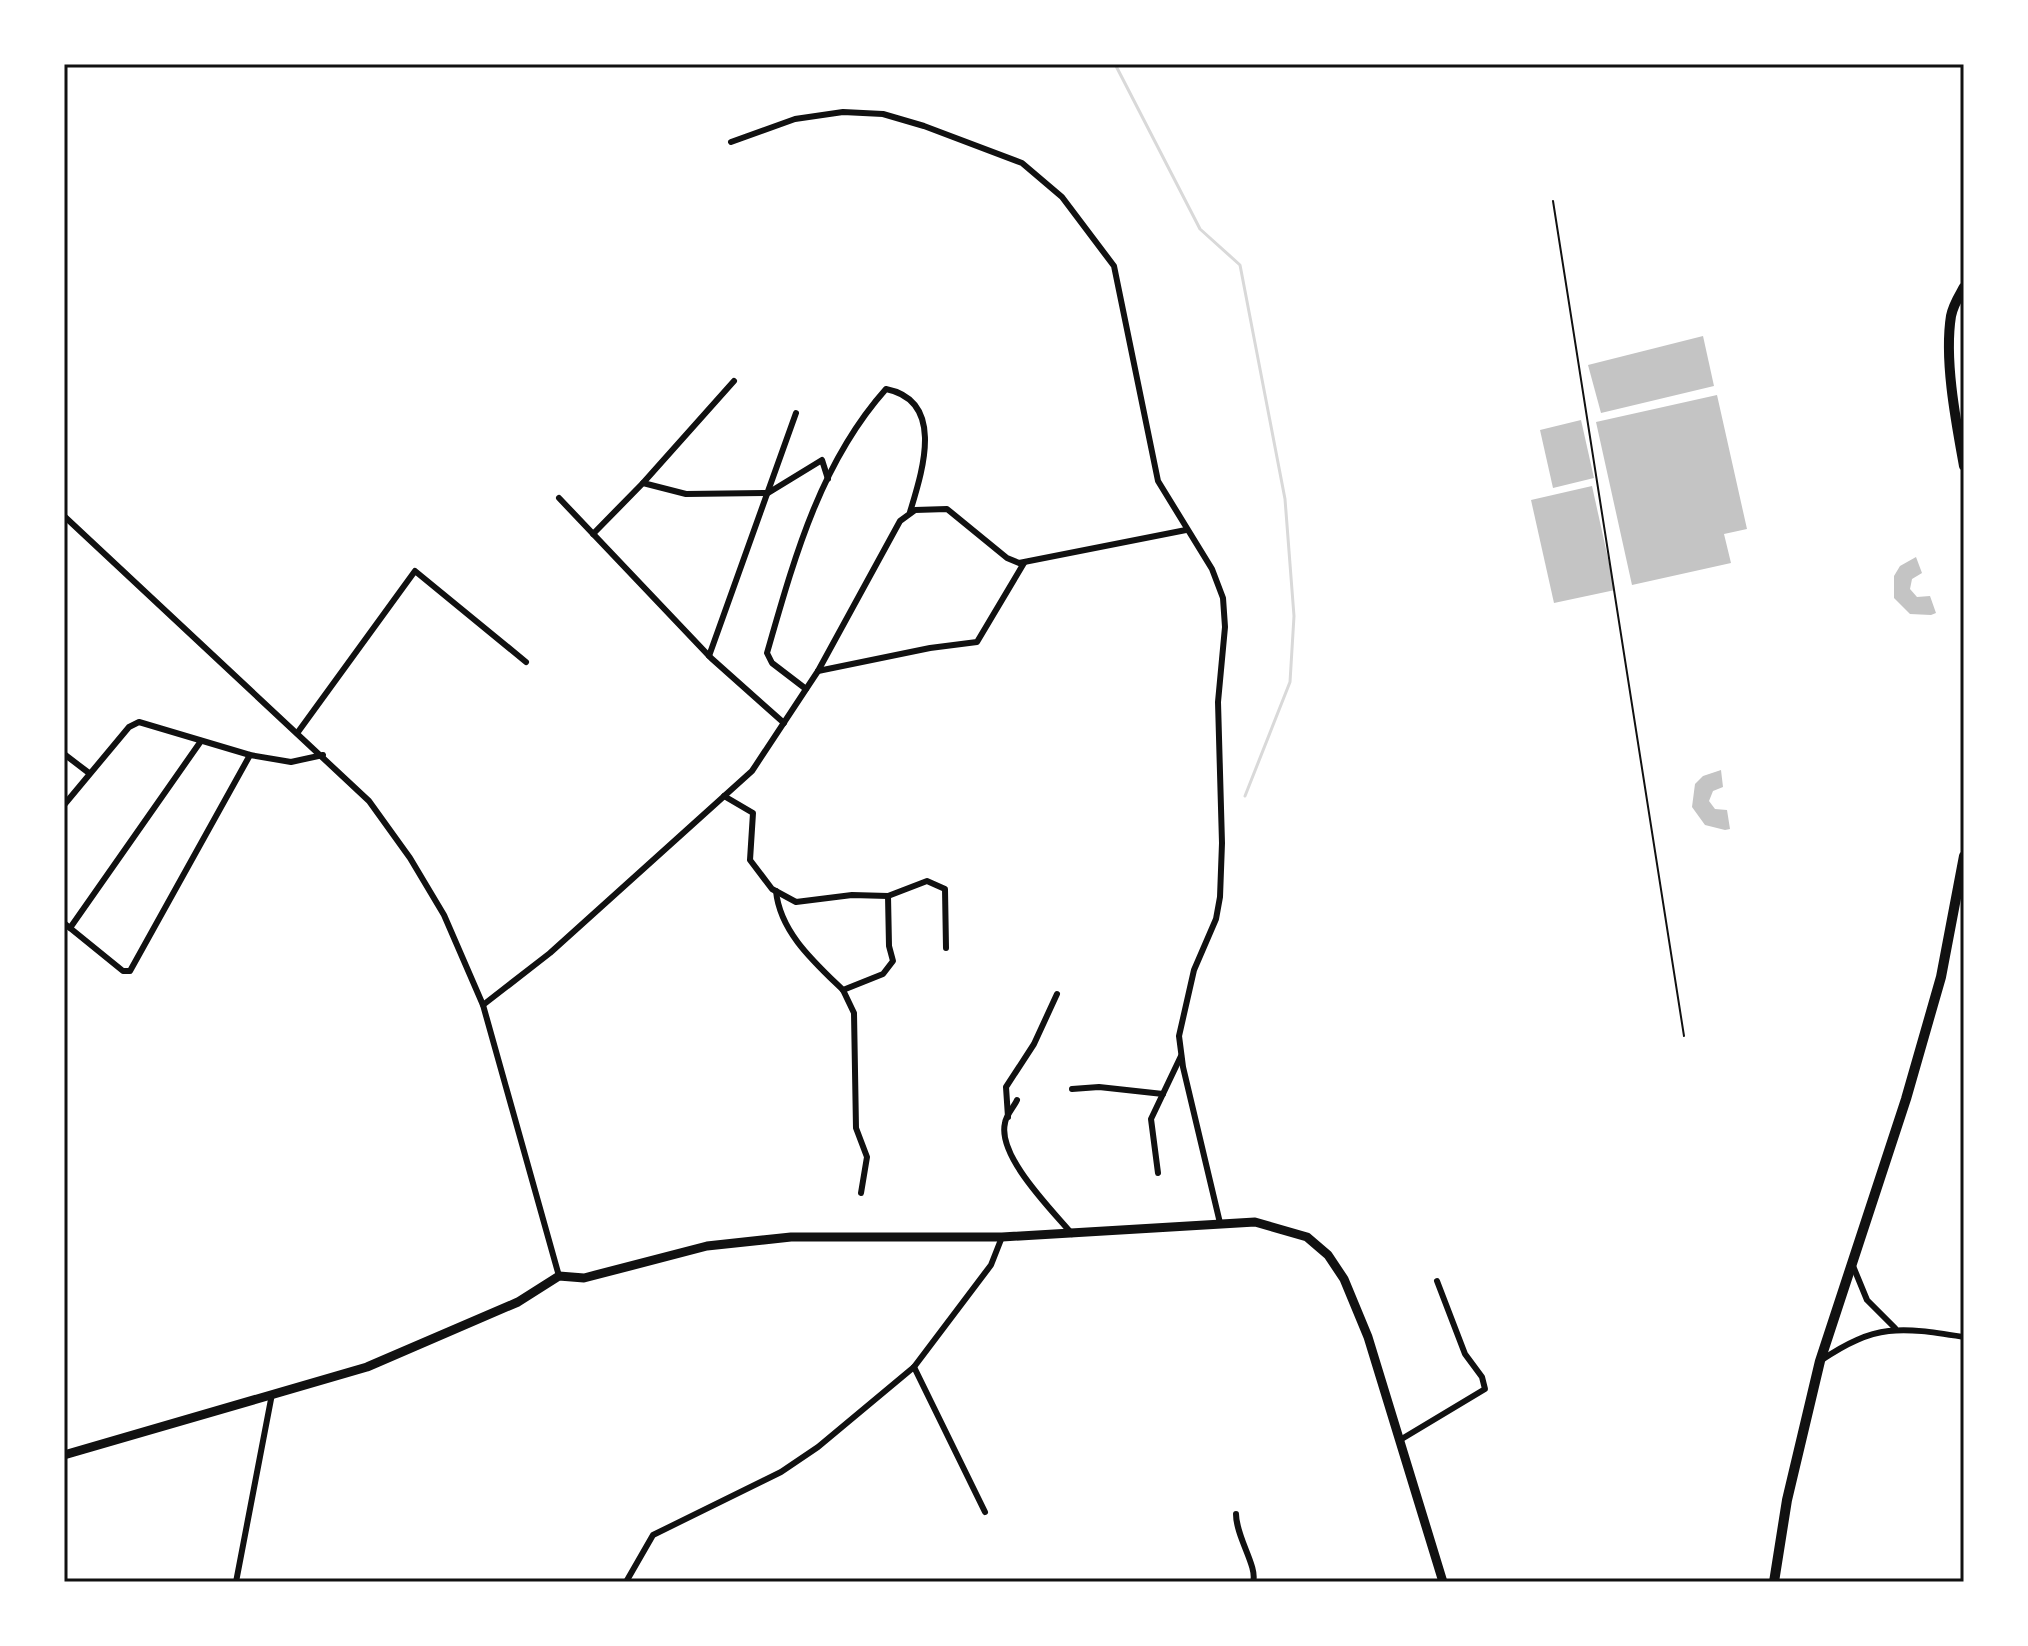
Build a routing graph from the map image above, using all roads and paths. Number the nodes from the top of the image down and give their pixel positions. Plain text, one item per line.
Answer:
1 (731, 142) dead end
2 (1553, 201) dead end
3 (1964, 287) edge
4 (734, 381) dead end
5 (796, 413) dead end
6 (1964, 466) edge
7 (828, 479) junction
8 (643, 483) junction
9 (768, 493) junction
10 (559, 498) dead end
11 (910, 512) junction
12 (64, 516) edge
13 (1186, 530) junction
14 (593, 534) junction
15 (1024, 563) junction
16 (709, 656) junction
17 (526, 662) dead end
18 (818, 671) junction
19 (806, 689) junction
20 (784, 723) junction
21 (298, 732) junction
22 (201, 741) junction
23 (64, 754) edge
24 (250, 755) junction
25 (323, 755) junction
26 (89, 773) junction
27 (724, 796) junction
28 (64, 805) edge
29 (1964, 856) edge
30 (776, 891) junction
31 (888, 896) junction
32 (67, 926) edge
33 (946, 948) dead end
34 (843, 990) junction
35 (1057, 994) dead end
36 (483, 1005) junction
37 (1684, 1036) dead end
38 (1181, 1056) junction
39 (1072, 1089) dead end
40 (1163, 1094) junction
41 (1017, 1100) dead end
42 (1008, 1117) junction
43 (1158, 1173) dead end
44 (861, 1193) dead end
45 (1220, 1223) junction
46 (1072, 1234) junction
47 (1002, 1237) junction
48 (1852, 1262) junction
49 (559, 1276) junction
50 (1437, 1281) dead end
51 (1895, 1328) junction
52 (1964, 1337) edge
53 (1820, 1361) junction
54 (914, 1367) junction
55 (272, 1394) junction
56 (1400, 1440) junction
57 (64, 1455) edge
58 (985, 1512) dead end
59 (1236, 1514) dead end
60 (236, 1582) edge
61 (626, 1582) edge
62 (1253, 1582) edge
63 (1443, 1582) edge
64 (1774, 1582) edge

1 - 13 street
2 - 37 path
3 - 6 main road
4 - 8 street
5 - 9 street
7 - 9 street
7 - 11 street
7 - 19 street
8 - 9 street
8 - 14 street
9 - 16 street
10 - 14 street
11 - 15 street
11 - 18 street
12 - 21 street
13 - 15 street
13 - 38 street
14 - 16 street
15 - 18 street
16 - 20 street
17 - 21 street
18 - 19 street
19 - 20 street
20 - 27 street
21 - 25 street
22 - 24 street
22 - 26 street
22 - 32 street
23 - 26 street
24 - 25 street
24 - 32 street
25 - 36 street
26 - 28 street
27 - 30 street
27 - 36 street
29 - 48 main road
30 - 31 street
30 - 34 street
31 - 33 street
31 - 34 street
34 - 44 street
35 - 42 street
36 - 49 street
38 - 40 street
38 - 45 street
39 - 40 street
40 - 43 street
41 - 42 street
42 - 46 street
45 - 46 main road
45 - 56 main road
46 - 47 main road
47 - 49 main road
47 - 54 street
48 - 51 street
48 - 53 main road
49 - 55 main road
50 - 56 street
51 - 52 street
51 - 53 street
53 - 64 main road
54 - 58 street
54 - 61 street
55 - 57 main road
55 - 60 street
56 - 63 main road
59 - 62 street

